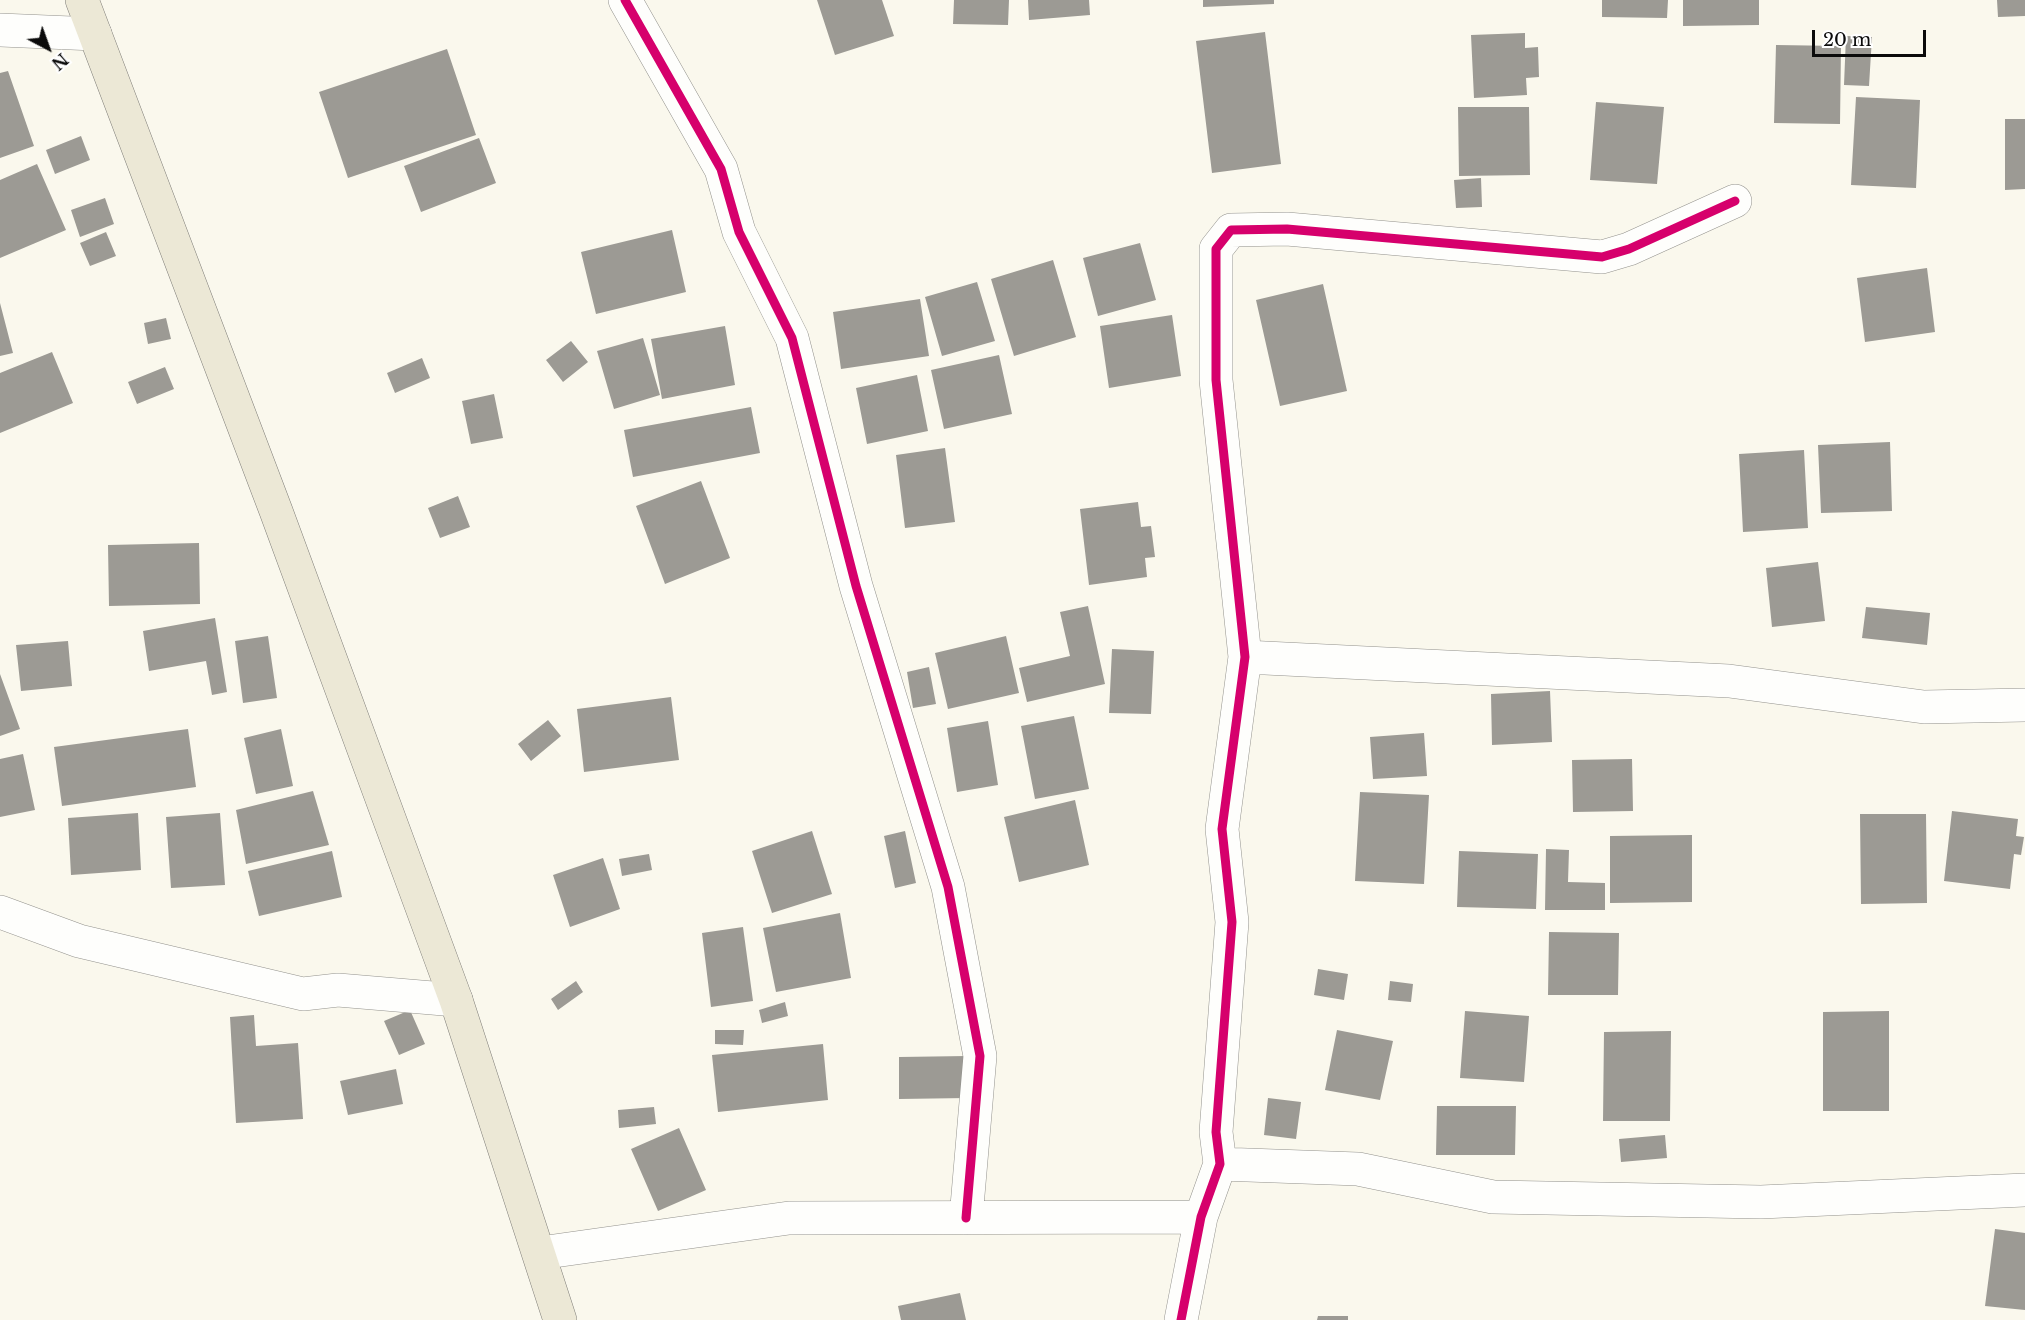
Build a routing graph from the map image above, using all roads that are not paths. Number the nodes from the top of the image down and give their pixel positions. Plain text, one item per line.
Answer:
1 (82, 0) edge
2 (625, 0) edge
3 (0, 30) edge
4 (95, 34) junction
5 (1735, 201) dead end
6 (1245, 657) junction
7 (2025, 705) edge
8 (0, 912) edge
9 (456, 1000) junction
10 (1220, 1164) junction
11 (2025, 1190) edge
12 (1201, 1217) junction
13 (966, 1218) junction
14 (540, 1252) junction
15 (560, 1320) edge
16 (1181, 1320) edge

1 - 4 main road
2 - 13 street
3 - 4 street
4 - 9 main road
5 - 6 street
6 - 7 street
6 - 10 street
8 - 9 street
9 - 14 main road
10 - 11 street
10 - 12 street
12 - 13 street
12 - 16 street
13 - 14 street
14 - 15 main road

